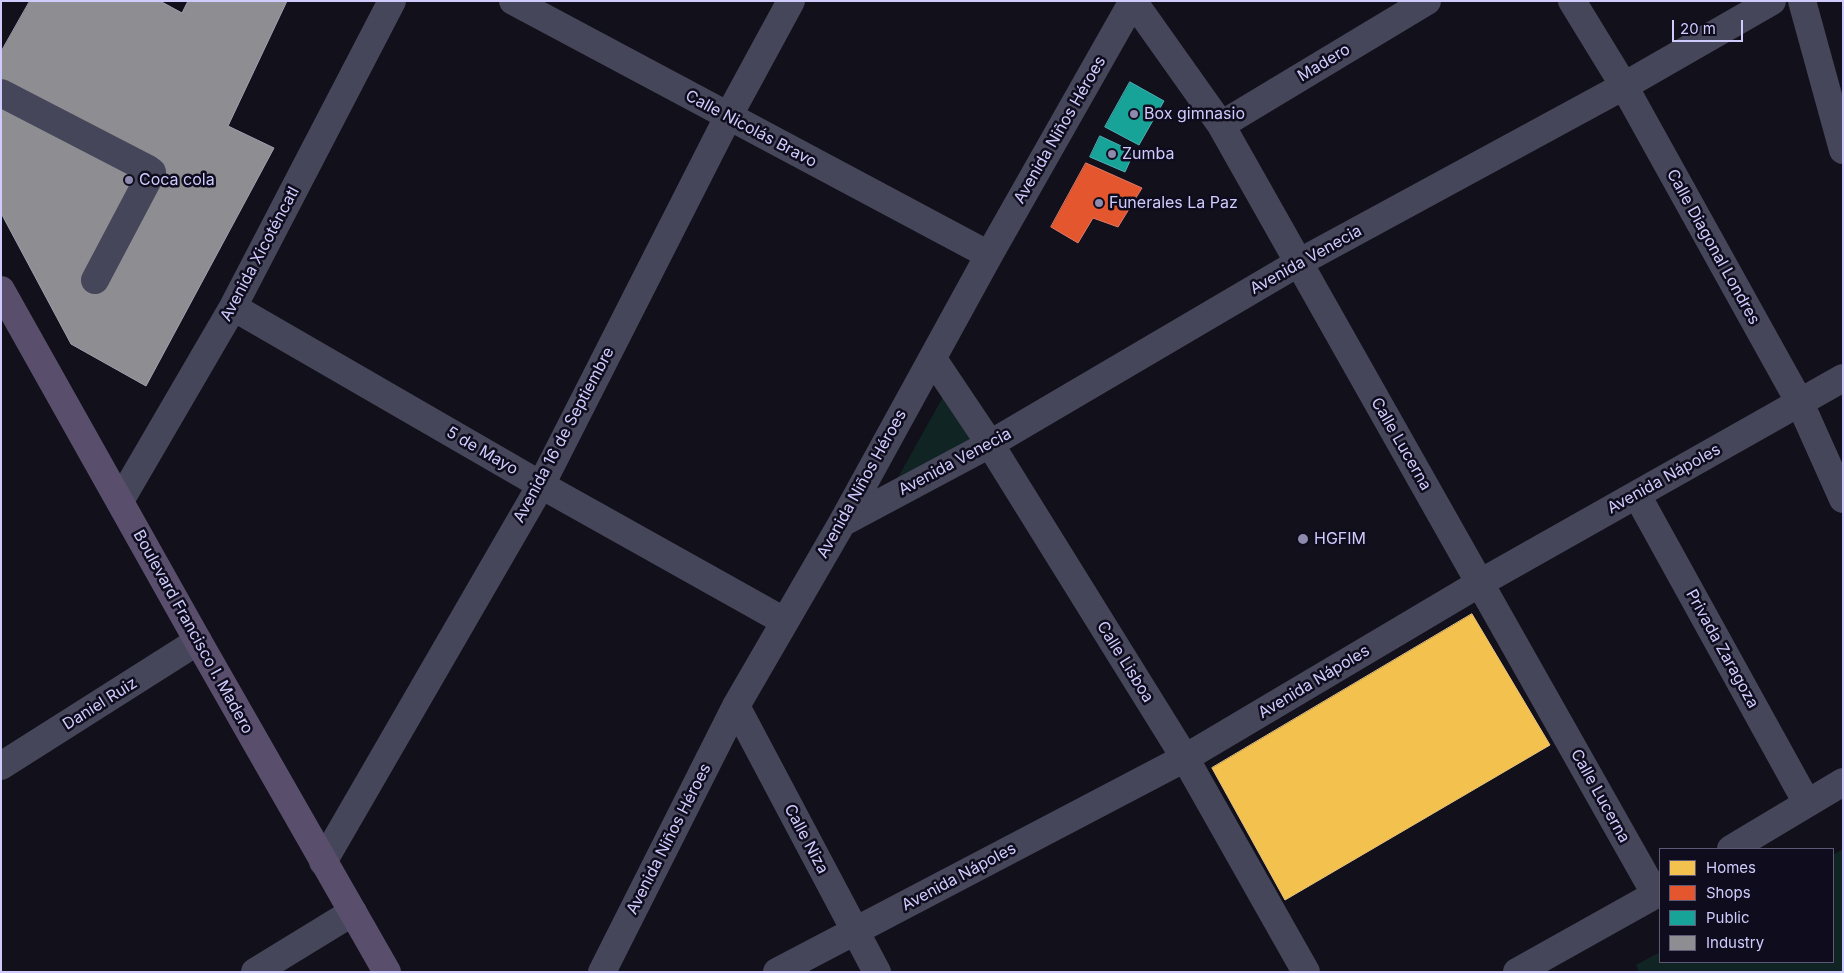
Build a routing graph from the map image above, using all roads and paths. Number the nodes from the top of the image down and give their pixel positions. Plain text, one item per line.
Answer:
1 (392, 1) edge
2 (513, 1) edge
3 (791, 1) edge
4 (1133, 1) edge
5 (1427, 1) edge
6 (1572, 1) edge
7 (1772, 1) edge
8 (1802, 1) edge
9 (1624, 86) junction
10 (1, 93) edge
11 (728, 117) junction
12 (1221, 125) junction
13 (1843, 150) edge
14 (989, 254) junction
15 (1298, 263) junction
16 (95, 280) dead end
17 (1, 290) edge
18 (233, 307) junction
19 (933, 359) junction
20 (1843, 378) edge
21 (1800, 402) junction
22 (990, 444) junction
23 (541, 485) junction
24 (1637, 495) junction
25 (1843, 499) edge
26 (120, 501) junction
27 (842, 523) junction
28 (1480, 583) junction
29 (784, 621) junction
30 (198, 642) junction
31 (736, 706) junction
32 (1185, 758) junction
33 (1, 766) edge
34 (1843, 782) edge
35 (1807, 803) junction
36 (1733, 848) edge
37 (323, 862) junction
38 (1658, 893) edge
39 (353, 912) junction
40 (855, 932) junction
41 (254, 972) edge
42 (386, 972) edge
43 (602, 972) edge
44 (777, 972) edge
45 (877, 972) edge
46 (1306, 972) edge
47 (1517, 972) edge

1 - 18 street, Avenida Xicoténcatl
2 - 11 street, Calle Nicolás Bravo
3 - 11 street, Avenida 16 de Septiembre
4 - 12 street, Calle Lucerna
4 - 14 street, Avenida Niños Héroes
5 - 12 street, Madero
6 - 9 street, Calle Diagonal Londres
7 - 9 street, Avenida Venecia
8 - 13 street
9 - 15 street, Avenida Venecia
9 - 21 street, Calle Diagonal Londres
10 - 16 street
11 - 14 street, Calle Nicolás Bravo
11 - 23 street, Avenida 16 de Septiembre
12 - 15 street, Calle Lucerna
14 - 19 street, Avenida Niños Héroes
15 - 22 street, Avenida Venecia
15 - 28 street, Calle Lucerna
17 - 26 main road, Boulevard Francisco I. Madero
18 - 23 street, 5 de Mayo
18 - 26 street, Avenida Xicoténcatl
19 - 22 street, Calle Lisboa
19 - 27 street, Avenida Niños Héroes
20 - 21 street, Avenida Nápoles
21 - 24 street, Avenida Nápoles
21 - 25 street, Calle Diagonal Londres
22 - 27 street, Avenida Venecia
22 - 32 street, Calle Lisboa
23 - 29 street, 5 de Mayo
23 - 37 street, Avenida 16 de Septiembre
24 - 28 street, Avenida Nápoles
24 - 35 street, Privada Zaragoza
26 - 30 main road, Boulevard Francisco I. Madero
27 - 29 street, Avenida Niños Héroes
28 - 32 street, Avenida Nápoles
28 - 38 street, Calle Lucerna
29 - 31 street, Avenida Niños Héroes
30 - 33 street, Daniel Ruiz
30 - 37 main road, Boulevard Francisco I. Madero
31 - 40 street, Calle Niza
31 - 43 street, Avenida Niños Héroes
32 - 40 street, Avenida Nápoles
32 - 46 street, Calle Lisboa
34 - 35 street
35 - 36 street
37 - 39 main road, Boulevard Francisco I. Madero
38 - 47 street
39 - 41 street
39 - 42 main road, Boulevard Francisco I. Madero
40 - 44 street, Avenida Nápoles
40 - 45 street, Calle Niza

